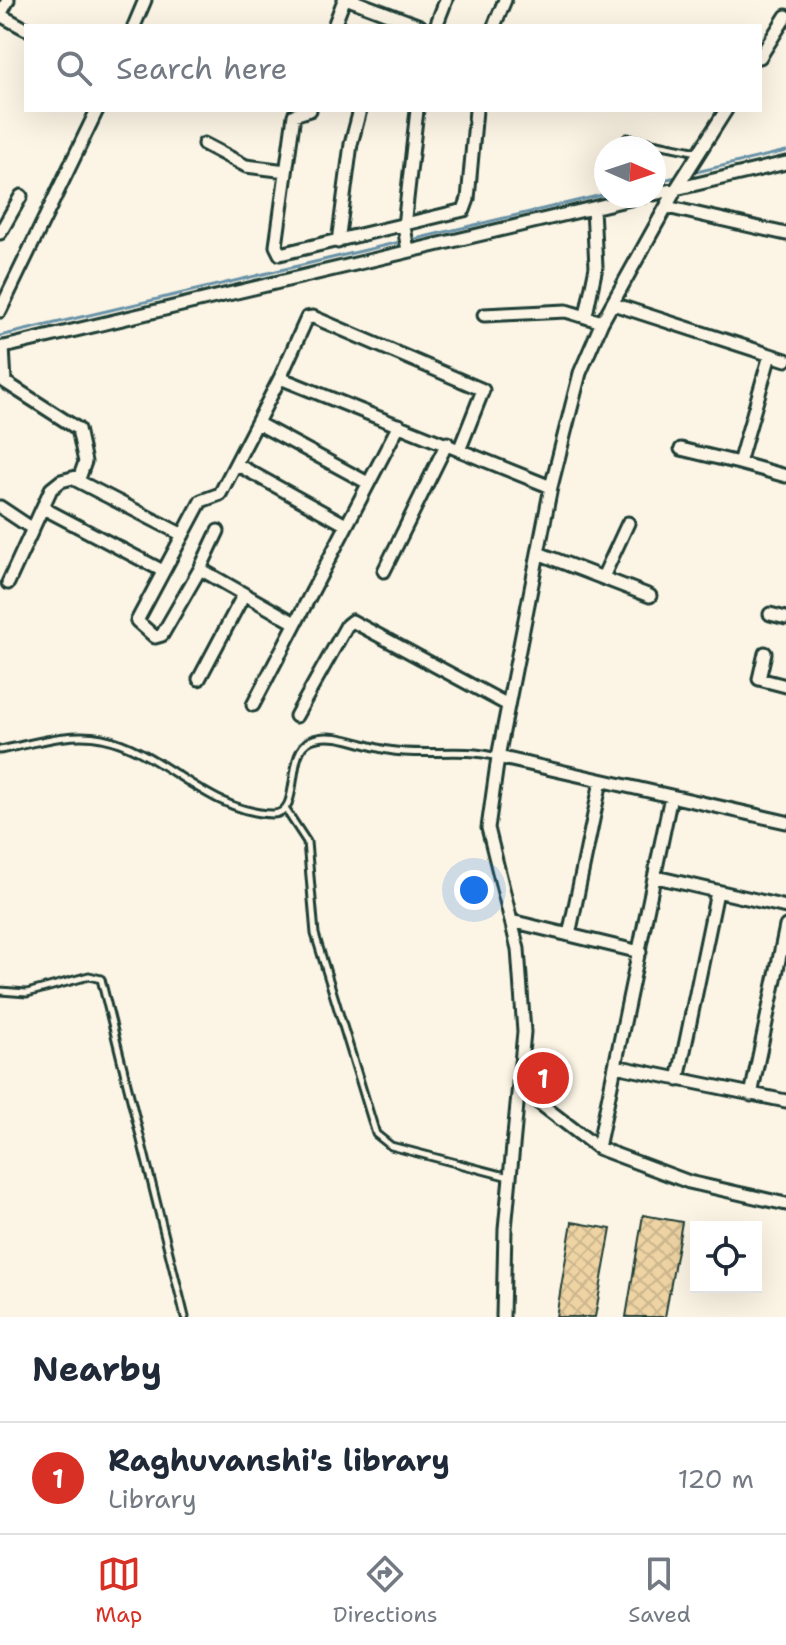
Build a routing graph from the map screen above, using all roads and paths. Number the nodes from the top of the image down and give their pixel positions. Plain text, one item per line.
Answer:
1 (8, 0) edge
2 (145, 0) edge
3 (342, 0) edge
4 (351, 0) edge
5 (446, 0) edge
6 (505, 0) edge
7 (786, 16) edge
8 (135, 24) edge
9 (335, 24) edge
10 (415, 24) edge
11 (437, 24) edge
12 (495, 24) edge
13 (24, 28) edge
14 (762, 54) edge
15 (96, 112) edge
16 (359, 112) edge
17 (417, 112) edge
18 (476, 112) edge
19 (725, 112) edge
20 (294, 113) edge
21 (204, 144) dead end
22 (666, 148) edge
23 (697, 156) junction
24 (786, 163) edge
25 (286, 171) junction
26 (678, 187) junction
27 (666, 190) edge
28 (21, 196) dead end
29 (667, 207) junction
30 (593, 208) joint
31 (0, 233) edge
32 (786, 234) edge
33 (406, 240) junction
34 (338, 242) junction
35 (613, 304) junction
36 (0, 311) edge
37 (484, 315) dead end
38 (586, 315) junction
39 (602, 322) junction
40 (2, 348) edge
41 (770, 355) junction
42 (786, 360) edge
43 (280, 378) junction
44 (257, 423) junction
45 (399, 425) junction
46 (447, 443) junction
47 (460, 448) junction
48 (681, 449) dead end
49 (739, 463) junction
50 (236, 464) junction
51 (786, 476) edge
52 (74, 479) junction
53 (368, 483) junction
54 (551, 487) junction
55 (0, 507) edge
56 (43, 508) junction
57 (628, 523) dead end
58 (346, 525) junction
59 (33, 529) junction
60 (218, 531) dead end
61 (183, 535) junction
62 (538, 553) junction
63 (200, 569) junction
64 (163, 571) junction
65 (384, 571) dead end
66 (603, 577) junction
67 (8, 583) dead end
68 (244, 594) junction
69 (650, 596) dead end
70 (770, 614) dead end
71 (786, 618) edge
72 (295, 623) junction
73 (765, 653) dead end
74 (199, 679) dead end
75 (786, 686) edge
76 (253, 705) dead end
77 (508, 705) junction
78 (296, 716) dead end
79 (0, 750) edge
80 (498, 757) junction
81 (601, 781) junction
82 (671, 796) junction
83 (286, 810) junction
84 (786, 822) edge
85 (656, 877) junction
86 (717, 892) junction
87 (786, 907) edge
88 (511, 921) junction
89 (786, 926) edge
90 (569, 935) junction
91 (640, 952) junction
92 (781, 977) edge
93 (0, 991) edge
94 (615, 1066) junction
95 (678, 1080) junction
96 (521, 1089) junction
97 (751, 1095) junction
98 (786, 1101) edge
99 (598, 1148) junction
100 (510, 1177) junction
101 (786, 1204) edge
102 (185, 1317) edge
103 (503, 1317) edge

1 - 13 street
2 - 8 street
3 - 9 street
4 - 10 street
5 - 11 street
6 - 12 street
7 - 14 street
15 - 36 street
16 - 34 street
17 - 33 street
18 - 33 street
19 - 23 street
20 - 25 street
21 - 25 street
22 - 23 lane
23 - 26 street
24 - 26 street
25 - 34 street
26 - 27 street
26 - 29 street
28 - 31 street
29 - 32 street
29 - 35 street
30 - 33 street
30 - 38 street
33 - 34 street
33 - 40 street
35 - 39 street
35 - 41 street
37 - 38 street
38 - 39 street
39 - 54 street
40 - 52 street
41 - 42 street
41 - 49 street
43 - 44 street
43 - 45 street
43 - 47 street
44 - 50 street
44 - 53 street
45 - 46 street
45 - 53 street
46 - 47 street
46 - 65 street
47 - 54 street
48 - 49 street
49 - 51 street
50 - 58 street
50 - 61 street
52 - 56 street
52 - 61 street
53 - 58 street
54 - 62 street
55 - 59 street
56 - 59 street
56 - 64 street
57 - 66 street
58 - 72 street
59 - 67 street
60 - 63 street
61 - 64 street
62 - 66 street
62 - 77 street
63 - 64 street
63 - 68 street
66 - 69 street
68 - 72 street
68 - 74 street
70 - 71 street
72 - 76 street
73 - 75 street
77 - 78 street
77 - 80 street
79 - 83 lane
80 - 81 street
80 - 83 lane
80 - 88 street
81 - 82 street
81 - 90 street
82 - 84 street
82 - 85 street
83 - 100 lane
85 - 86 street
85 - 91 street
86 - 87 street
86 - 95 street
88 - 90 street
88 - 96 street
89 - 92 street
90 - 91 street
91 - 94 street
92 - 97 street
93 - 102 lane
94 - 95 street
94 - 99 street
95 - 97 street
96 - 99 street
96 - 100 street
97 - 98 street
99 - 101 street
100 - 103 street

